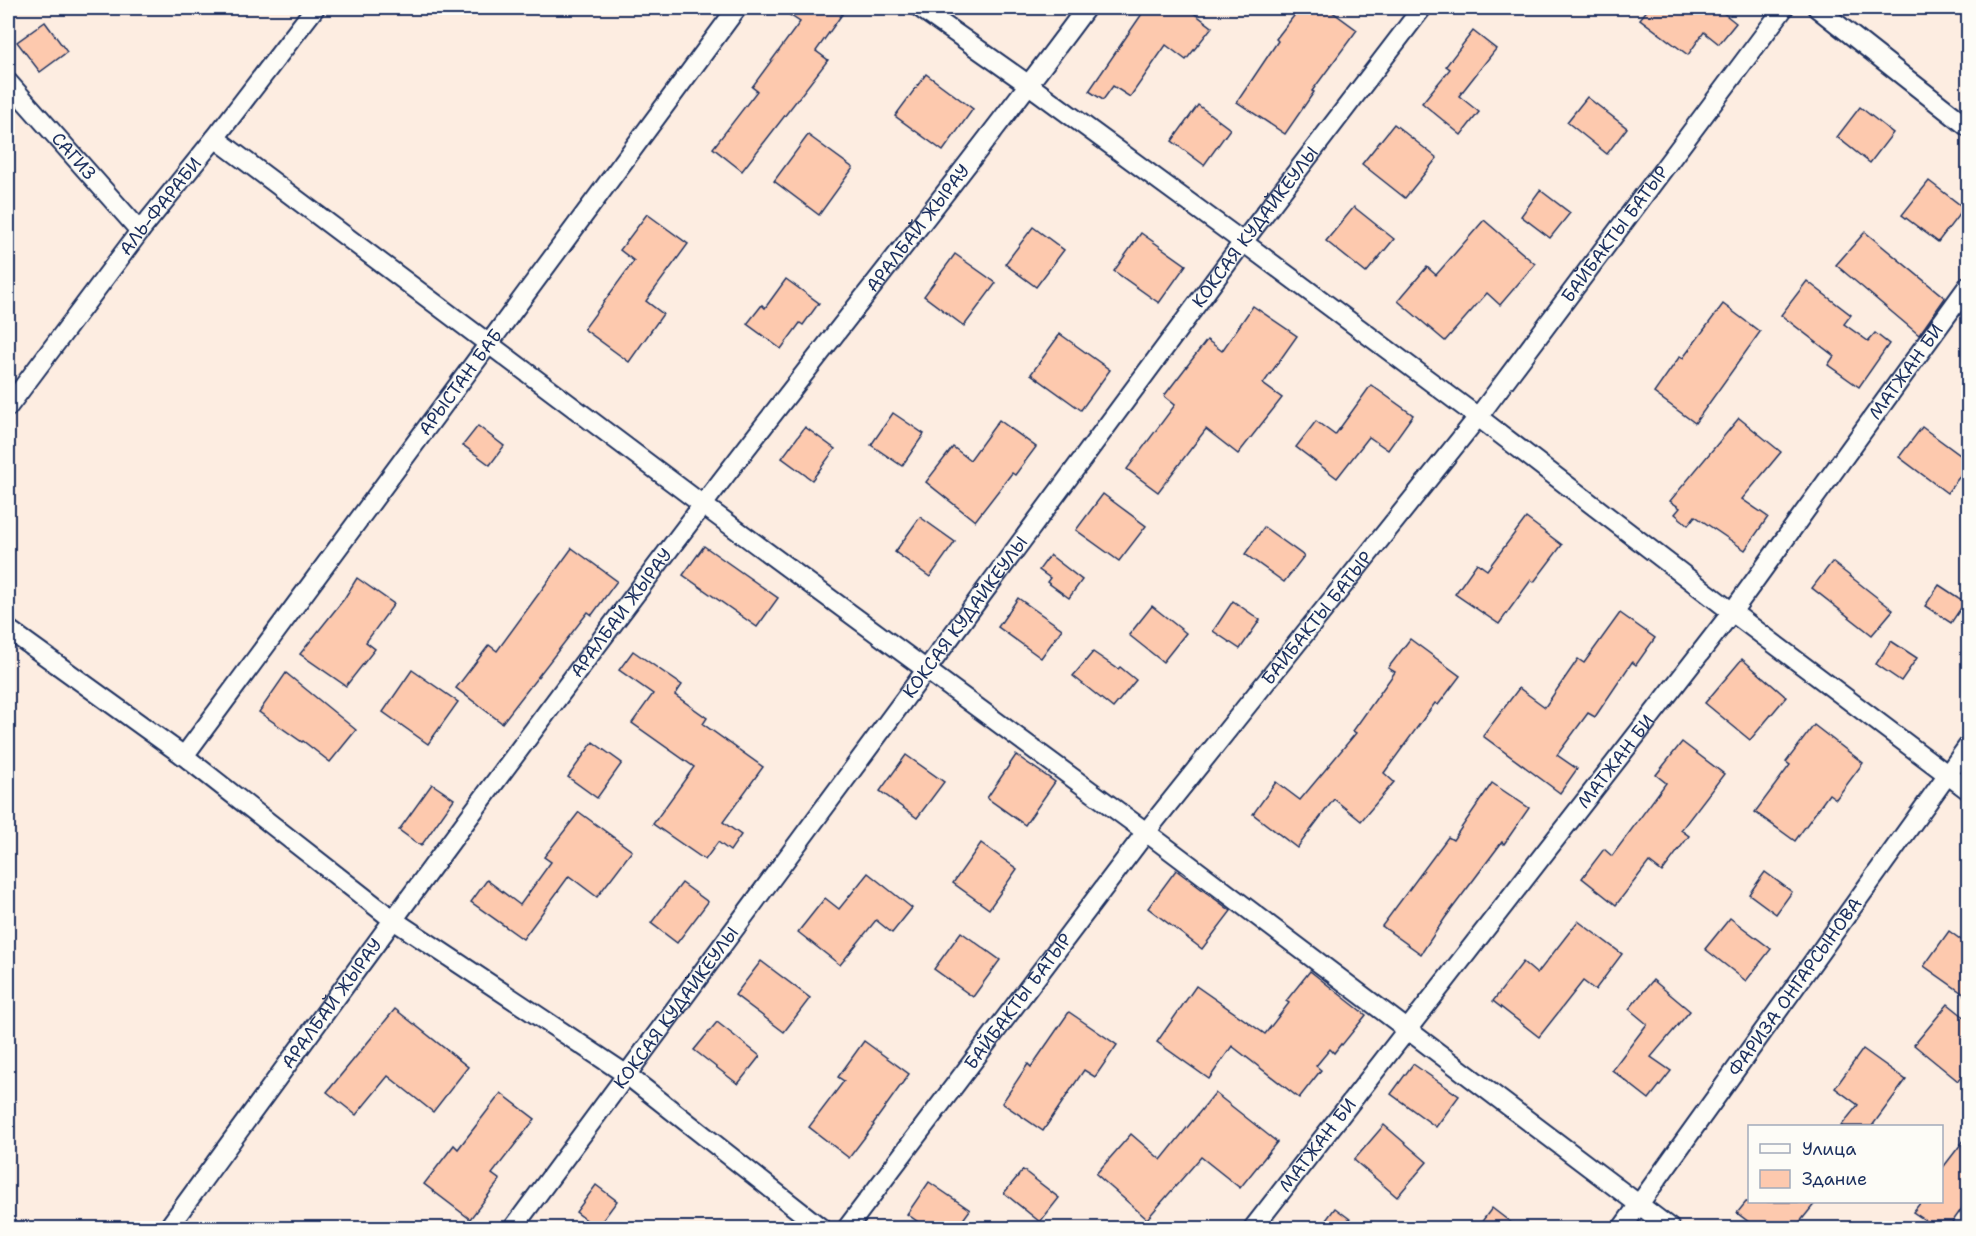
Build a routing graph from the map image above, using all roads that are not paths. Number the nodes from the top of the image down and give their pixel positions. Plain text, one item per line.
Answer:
1 (737, 8) edge
2 (920, 8) edge
3 (1086, 8) edge
4 (1422, 8) edge
5 (1784, 8) edge
6 (1817, 8) edge
7 (309, 10) edge
8 (8, 82) edge
9 (1029, 85) junction
10 (1968, 127) edge
11 (215, 138) junction
12 (140, 231) junction
13 (1243, 242) junction
14 (1968, 286) edge
15 (488, 344) junction
16 (8, 407) edge
17 (1478, 417) junction
18 (703, 505) junction
19 (1732, 612) junction
20 (8, 629) edge
21 (925, 669) junction
22 (1968, 746) edge
23 (184, 756) junction
24 (1947, 773) junction
25 (1968, 790) edge
26 (1146, 832) junction
27 (392, 919) junction
28 (1406, 1031) junction
29 (627, 1075) junction
30 (1639, 1205) junction
31 (168, 1228) edge
32 (513, 1228) edge
33 (821, 1228) edge
34 (848, 1228) edge
35 (1253, 1228) edge
36 (1622, 1228) edge
37 (1670, 1228) edge

1 - 15 street, АРЫСТАН БАБ
2 - 9 street
3 - 9 street, АРАЛБАЙ ЖЫРАУ
4 - 13 street, КОКСАЯ КУДАЙКЕУЛЫ
5 - 17 street, БАЙБАКТЫ БАТЫР
6 - 10 street
7 - 11 street, АЛЬ-ФАРАБИ
8 - 12 street, САГИЗ
9 - 13 street
9 - 18 street, АРАЛБАЙ ЖЫРАУ
11 - 12 street, АЛЬ-ФАРАБИ
11 - 15 street
12 - 16 street, АЛЬ-ФАРАБИ
13 - 17 street
13 - 21 street, КОКСАЯ КУДАЙКЕУЛЫ
14 - 19 street, МАТЖАН БИ
15 - 18 street
15 - 23 street, АРЫСТАН БАБ
17 - 19 street
17 - 26 street, БАЙБАКТЫ БАТЫР
18 - 21 street
18 - 27 street, АРАЛБАЙ ЖЫРАУ
19 - 24 street
19 - 28 street, МАТЖАН БИ
20 - 23 street
21 - 26 street
21 - 29 street, КОКСАЯ КУДАЙКЕУЛЫ
22 - 24 street, ФАРИЗА ОНГАРСЫНОВА
23 - 27 street
24 - 25 street
24 - 30 street, ФАРИЗА ОНГАРСЫНОВА
26 - 28 street
26 - 34 street, БАЙБАКТЫ БАТЫР
27 - 29 street
27 - 31 street, АРАЛБАЙ ЖЫРАУ
28 - 30 street
28 - 35 street, МАТЖАН БИ
29 - 32 street, КОКСАЯ КУДАЙКЕУЛЫ
29 - 33 street
30 - 36 street, ФАРИЗА ОНГАРСЫНОВА
30 - 37 street

